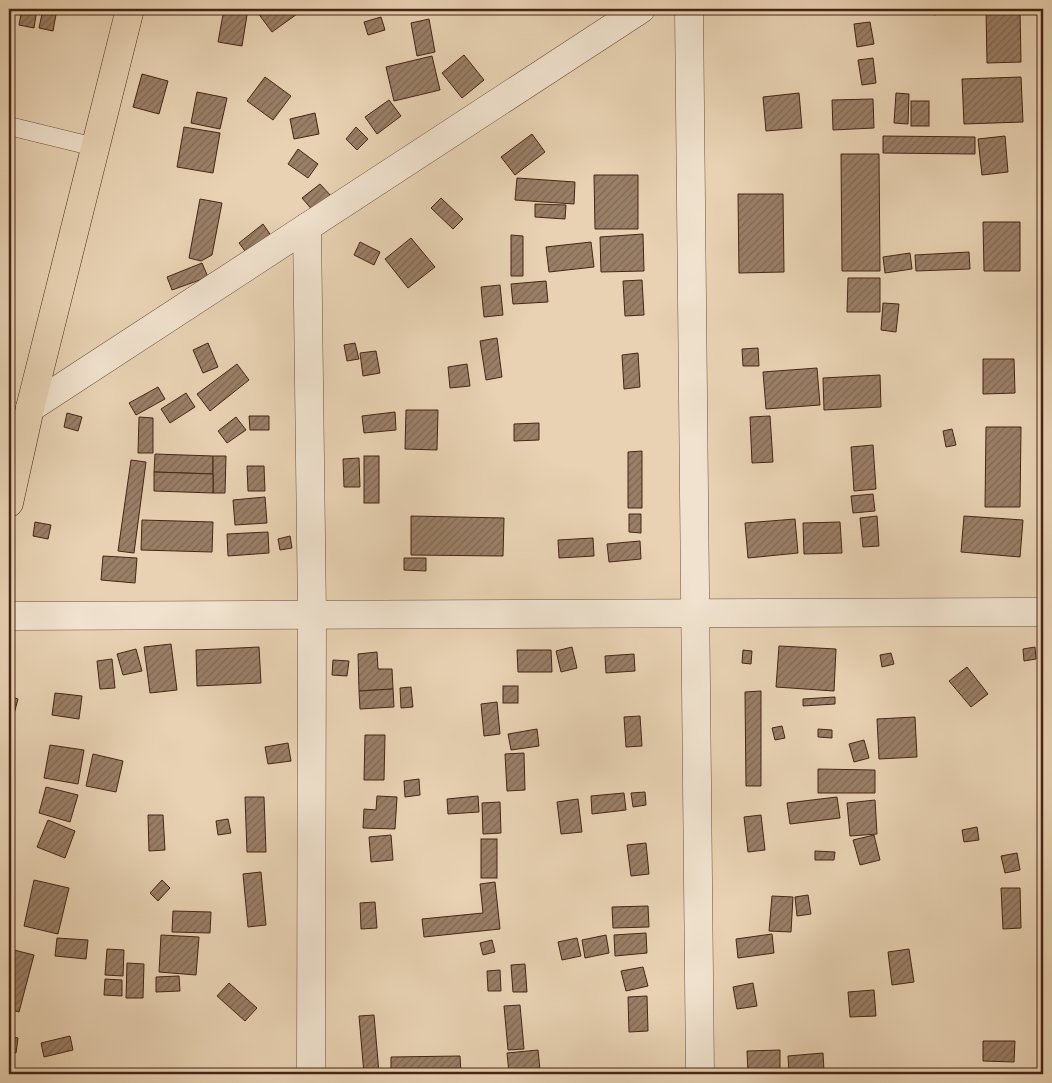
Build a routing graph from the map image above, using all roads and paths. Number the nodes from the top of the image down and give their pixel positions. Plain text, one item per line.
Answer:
1 (130, 9) edge
2 (640, 9) edge
3 (689, 9) edge
4 (9, 126) edge
5 (95, 147) junction
6 (307, 227) junction
7 (30, 408) junction
8 (9, 503) edge
9 (1043, 612) edge
10 (696, 613) junction
11 (312, 615) junction
12 (9, 616) edge
13 (311, 1074) edge
14 (700, 1074) edge

1 - 5 highway
2 - 6 street
3 - 10 street
4 - 5 lane
5 - 7 highway
6 - 7 street
6 - 11 street
7 - 8 highway
9 - 10 street
10 - 11 street
10 - 14 street
11 - 12 street
11 - 13 street

